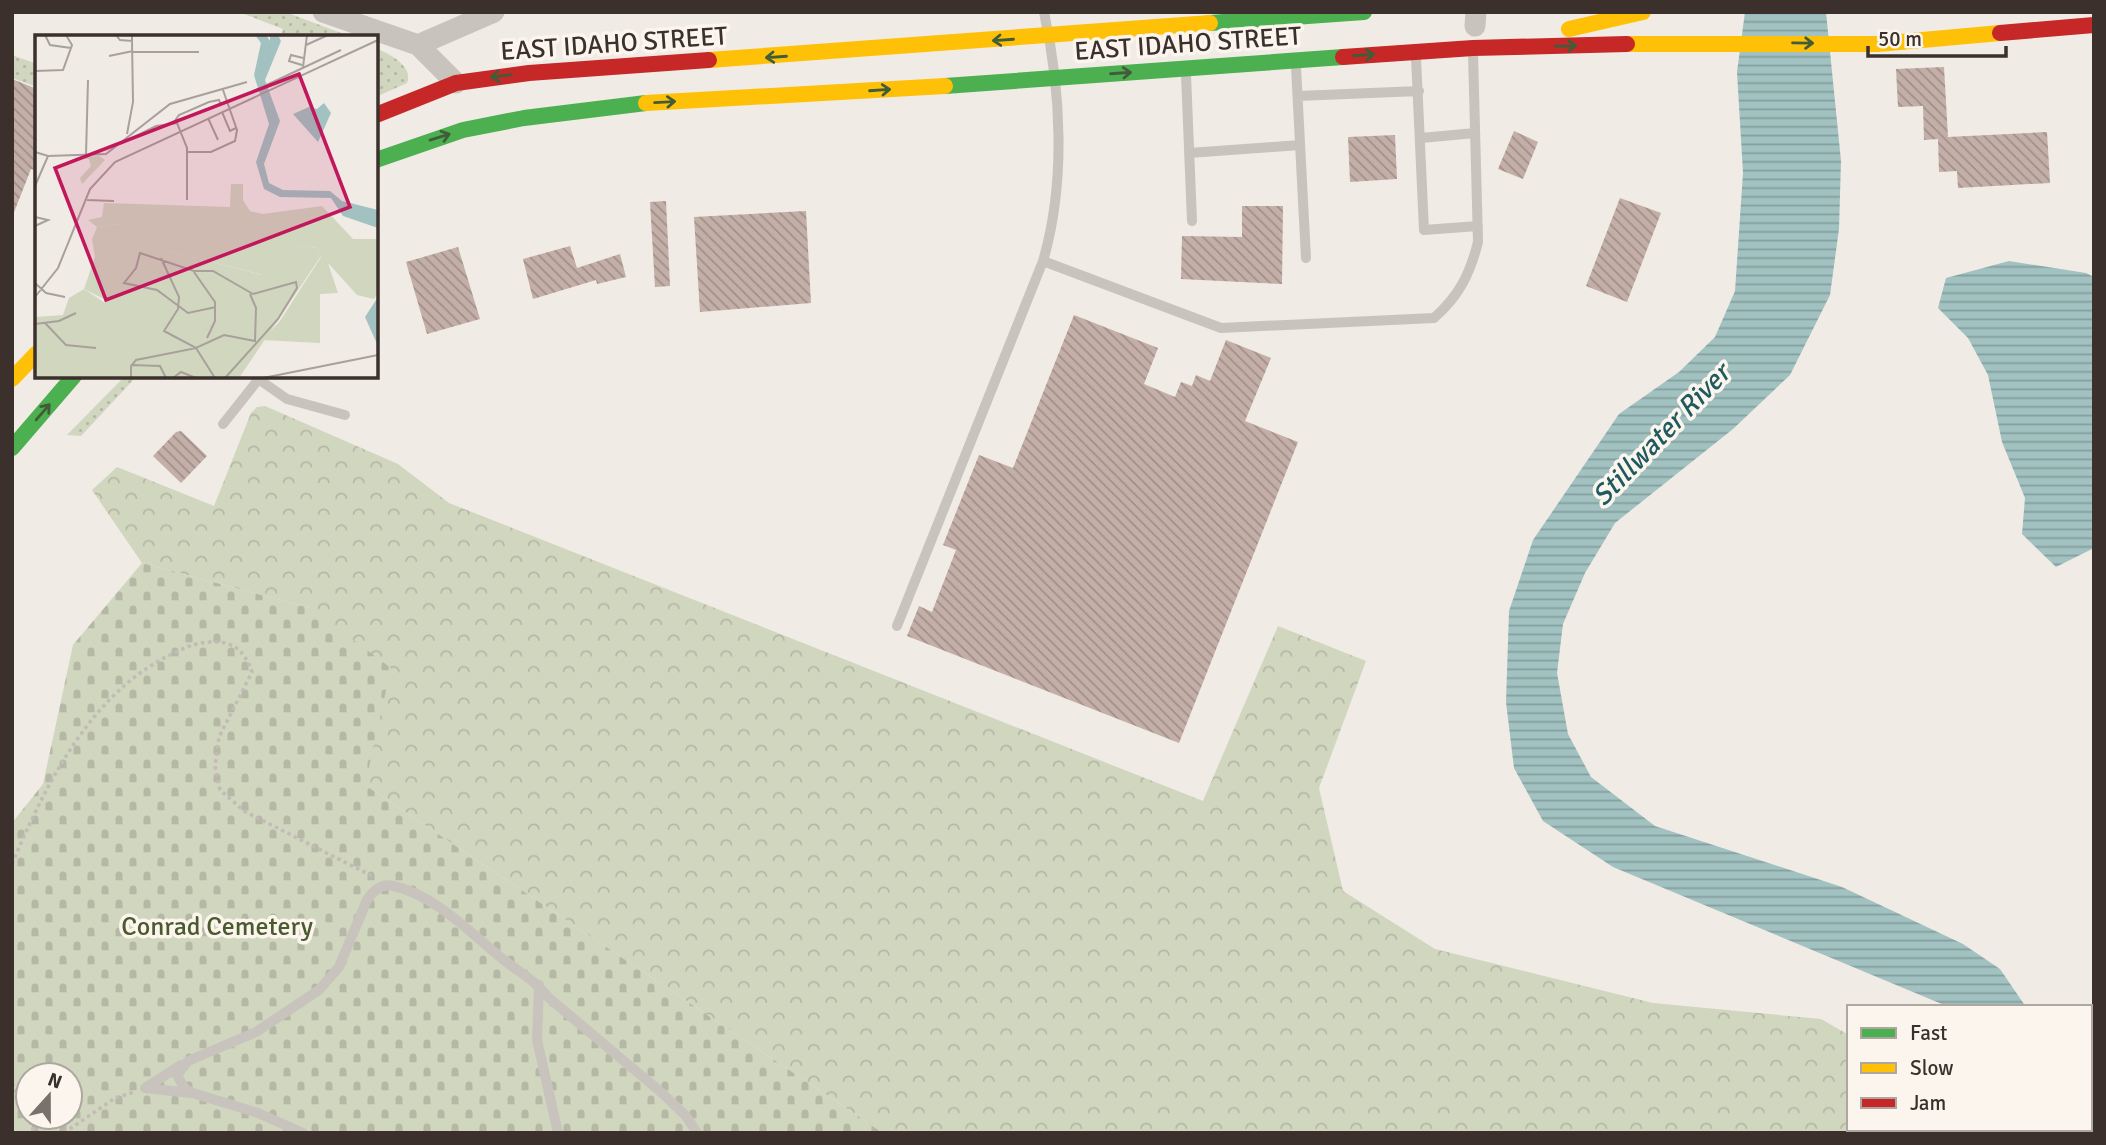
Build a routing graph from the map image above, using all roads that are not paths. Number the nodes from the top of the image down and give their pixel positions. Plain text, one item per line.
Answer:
1 (323, 12) edge
2 (494, 12) edge
3 (1044, 12) edge
4 (1364, 12) edge
5 (1643, 12) edge
6 (1346, 14) edge
7 (1476, 19) edge
8 (2094, 24) edge
9 (1303, 33) dead end
10 (1049, 36) junction
11 (418, 45) junction
12 (1473, 48) junction
13 (1416, 52) junction
14 (1174, 53) dead end
15 (1296, 60) junction
16 (1185, 69) junction
17 (1053, 79) junction
18 (456, 83) junction
19 (1419, 91) junction
20 (1298, 96) junction
21 (378, 114) edge
22 (1475, 134) junction
23 (1420, 138) junction
24 (1300, 145) junction
25 (1189, 153) junction
26 (378, 159) edge
27 (1192, 221) dead end
28 (1478, 226) junction
29 (1306, 258) dead end
30 (1043, 261) junction
31 (35, 355) edge
32 (72, 378) edge
33 (256, 378) edge
34 (12, 379) edge
35 (345, 415) dead end
36 (223, 424) dead end
37 (12, 448) edge
38 (897, 626) dead end
39 (539, 985) junction
40 (188, 1061) junction
41 (193, 1093) junction
42 (303, 1133) edge
43 (558, 1133) edge
44 (697, 1133) edge

1 - 11 street
2 - 11 street
3 - 10 lane
4 - 6 highway, EAST IDAHO STREET
5 - 12 highway
6 - 9 highway
6 - 10 highway, EAST IDAHO STREET
7 - 12 lane
12 -> 8 highway, EAST IDAHO STREET
10 - 17 lane
10 -> 18 highway, EAST IDAHO STREET
11 - 18 street
12 - 13 highway, EAST IDAHO STREET
12 - 22 lane
15 -> 13 highway, EAST IDAHO STREET
13 - 19 lane
14 - 17 highway
15 - 16 highway, EAST IDAHO STREET
15 - 20 lane
17 -> 16 highway, EAST IDAHO STREET
16 - 25 lane
26 -> 17 highway, EAST IDAHO STREET
17 - 30 lane
18 - 21 highway, EAST IDAHO STREET
19 - 20 lane
19 - 23 lane
20 - 24 lane
22 - 23 lane
22 - 28 lane
23 - 28 lane
24 - 25 lane
24 - 29 lane
25 - 27 lane
28 - 30 lane
30 - 38 lane
31 - 34 highway
37 -> 32 highway
33 - 35 lane
33 - 36 lane
39 - 40 lane
39 - 43 lane
39 - 44 lane
40 - 41 lane
40 - 41 lane
41 - 42 lane

